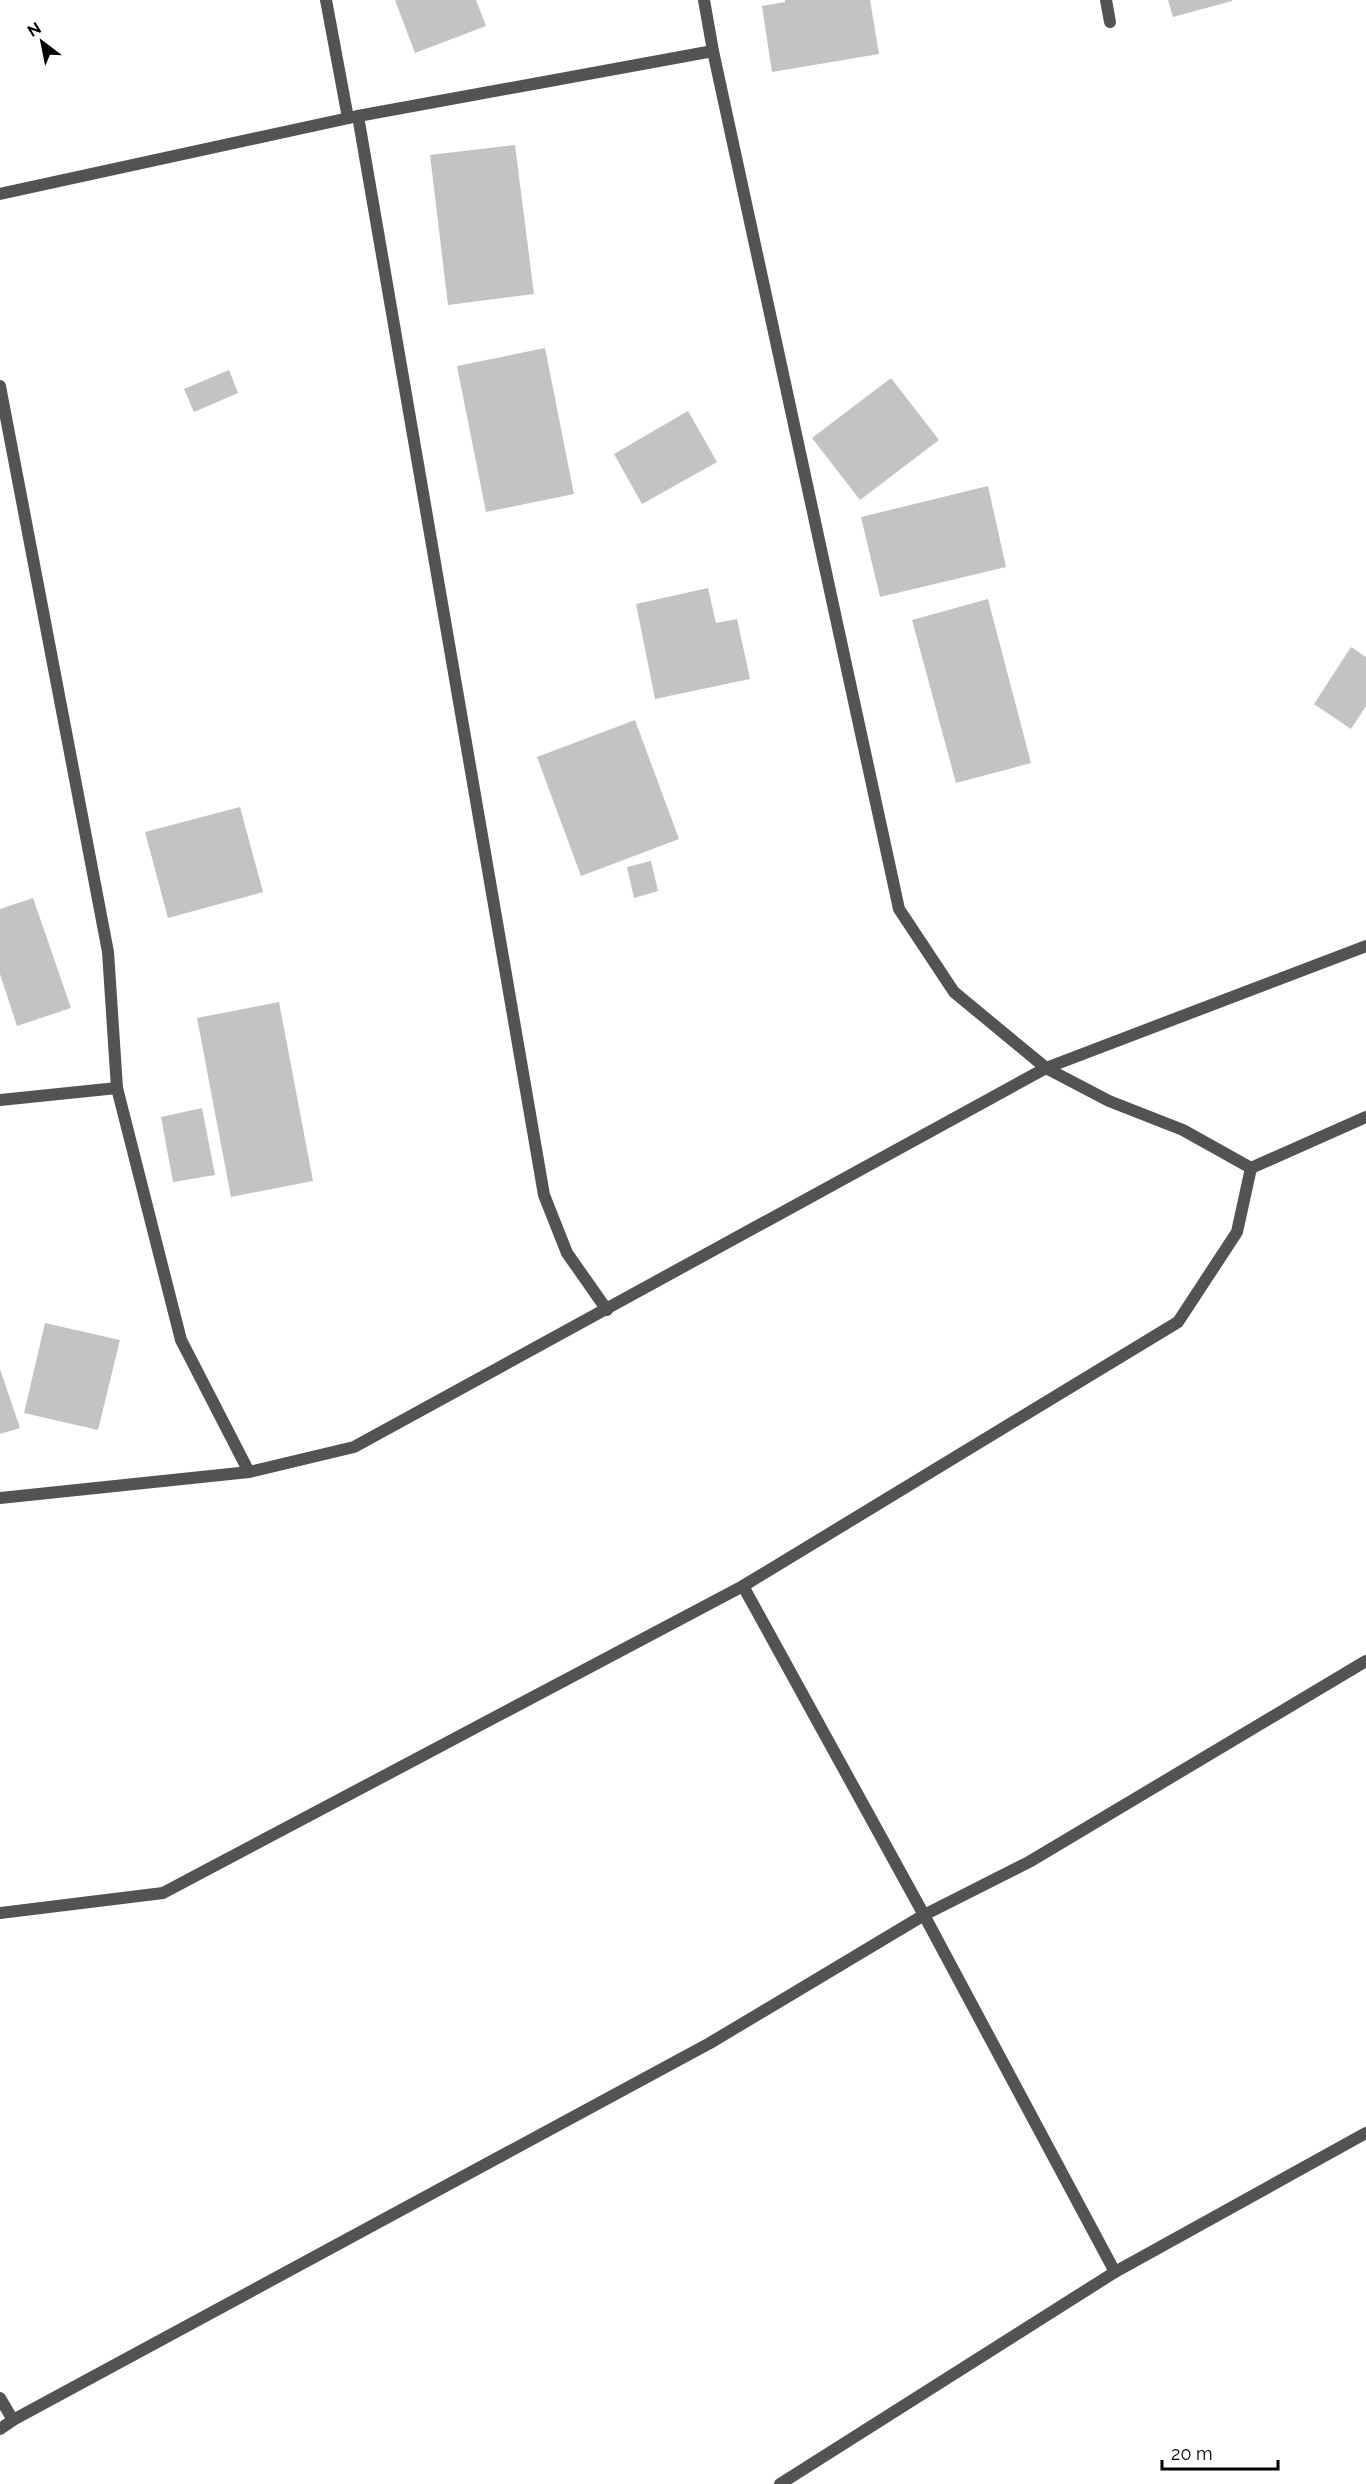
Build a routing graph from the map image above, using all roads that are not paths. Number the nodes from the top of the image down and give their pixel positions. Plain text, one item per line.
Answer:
1 (326, 0) edge
2 (704, 0) edge
3 (1106, 0) edge
4 (1110, 22) dead end
5 (713, 51) junction
6 (353, 117) junction
7 (0, 194) edge
8 (0, 386) edge
9 (1366, 946) edge
10 (1046, 1068) junction
11 (117, 1088) junction
12 (0, 1100) edge
13 (1366, 1117) edge
14 (1251, 1168) junction
15 (607, 1310) junction
16 (249, 1472) junction
17 (0, 1498) edge
18 (743, 1586) junction
19 (1366, 1661) edge
20 (0, 1913) edge
21 (924, 1915) junction
22 (1366, 2133) edge
23 (1115, 2272) junction
24 (0, 2398) edge
25 (13, 2420) junction
26 (0, 2429) edge
27 (780, 2484) edge

1 - 6 street
2 - 5 street
3 - 4 street
5 - 6 street
5 - 10 street
6 - 7 street
6 - 15 street
8 - 11 street
9 - 10 street
10 - 14 street
10 - 15 street
11 - 12 street
11 - 16 street
13 - 14 street
14 - 18 street
15 - 16 street
16 - 17 street
18 - 20 street
18 - 21 street
19 - 21 street
21 - 23 street
21 - 25 street
22 - 23 street
23 - 27 street
24 - 25 street
25 - 26 street

